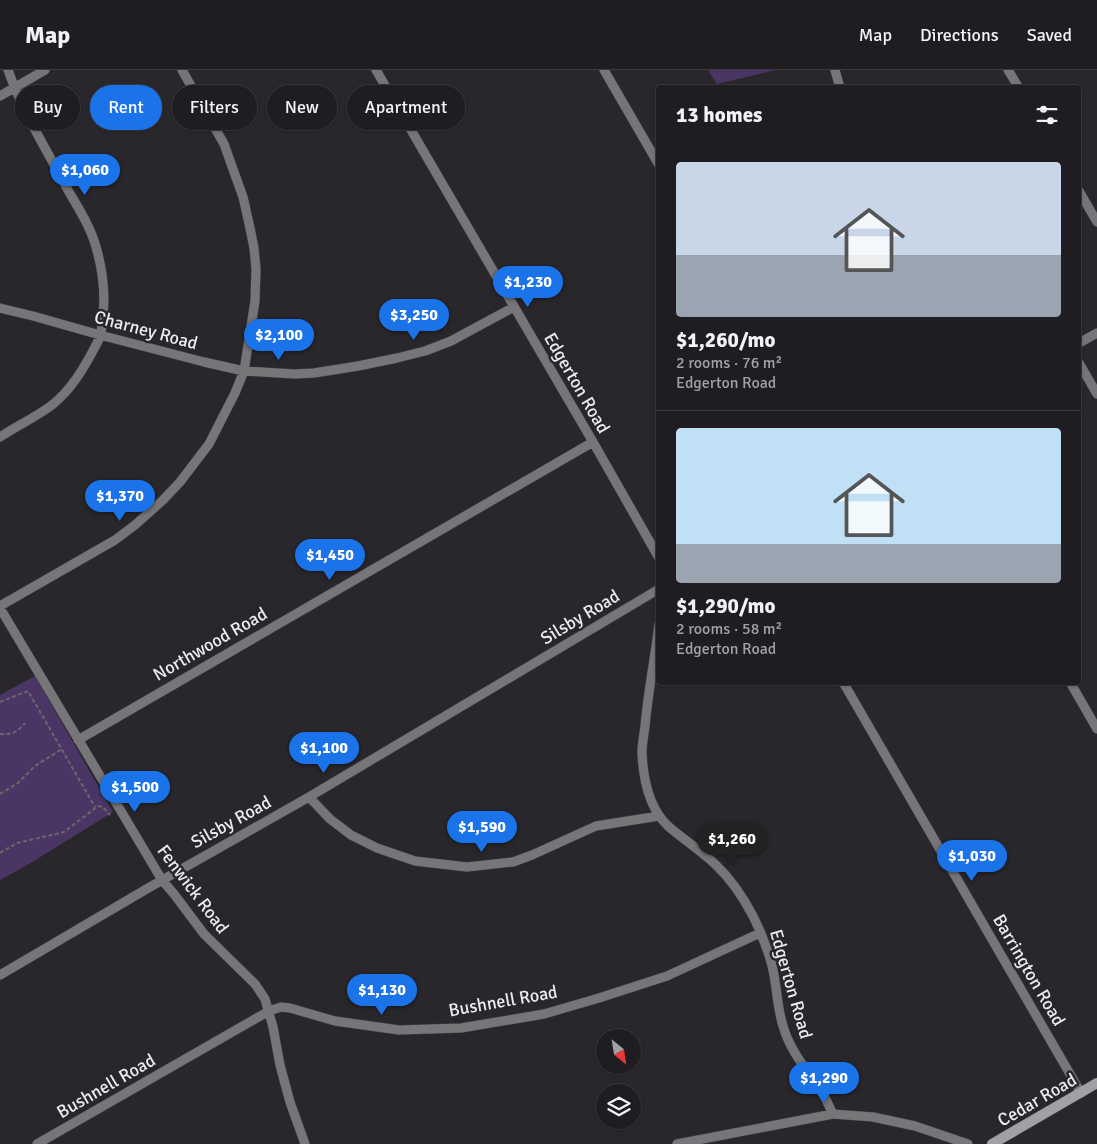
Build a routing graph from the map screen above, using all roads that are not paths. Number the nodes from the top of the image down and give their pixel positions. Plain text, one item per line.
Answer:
1 (8, 70) edge
2 (45, 70) edge
3 (182, 70) edge
4 (376, 70) edge
5 (604, 70) edge
6 (835, 70) edge
7 (1008, 70) edge
8 (839, 85) edge
9 (1016, 85) edge
10 (14, 88) junction
11 (0, 96) edge
12 (656, 160) edge
13 (1081, 194) edge
14 (1097, 222) edge
15 (514, 307) junction
16 (0, 308) edge
17 (1097, 333) edge
18 (100, 335) junction
19 (1081, 342) edge
20 (1081, 367) edge
21 (244, 371) junction
22 (1097, 394) edge
23 (0, 437) edge
24 (593, 442) junction
25 (656, 553) edge
26 (656, 592) edge
27 (0, 607) edge
28 (656, 649) edge
29 (845, 685) edge
30 (1072, 685) edge
31 (1097, 729) edge
32 (78, 740) junction
33 (309, 797) junction
34 (659, 816) junction
35 (162, 880) junction
36 (760, 933) junction
37 (0, 975) edge
38 (269, 1011) junction
39 (1097, 1083) edge
40 (1081, 1093) junction
41 (834, 1114) junction
42 (37, 1144) edge
43 (305, 1144) edge
44 (677, 1144) edge
45 (968, 1144) edge
46 (992, 1144) edge

1 - 10 street
2 - 10 street
3 - 21 street
4 - 15 street, Edgerton Road
5 - 12 street
6 - 8 street
7 - 9 street
10 - 11 street
10 - 18 street
13 - 14 street
15 - 21 street, Charney Road
15 - 24 street, Edgerton Road
16 - 18 street, Charney Road
17 - 19 street
18 - 21 street, Charney Road
18 - 23 street
20 - 22 street
21 - 27 street
24 - 25 street, Edgerton Road
24 - 32 street, Northwood Road
26 - 33 street, Silsby Road
27 - 32 street, Fenwick Road
28 - 34 street, Edgerton Road
29 - 40 street, Barrington Road
30 - 31 street
32 - 35 street, Fenwick Road
33 - 34 street
33 - 35 street, Silsby Road
34 - 36 street, Edgerton Road
35 - 37 street, Silsby Road
35 - 38 street, Fenwick Road
36 - 38 street, Bushnell Road
36 - 41 street, Edgerton Road
38 - 42 street, Bushnell Road
38 - 43 street, Fenwick Road
39 - 40 main road, Cedar Road
40 - 46 main road, Cedar Road
41 - 44 street
41 - 45 street

